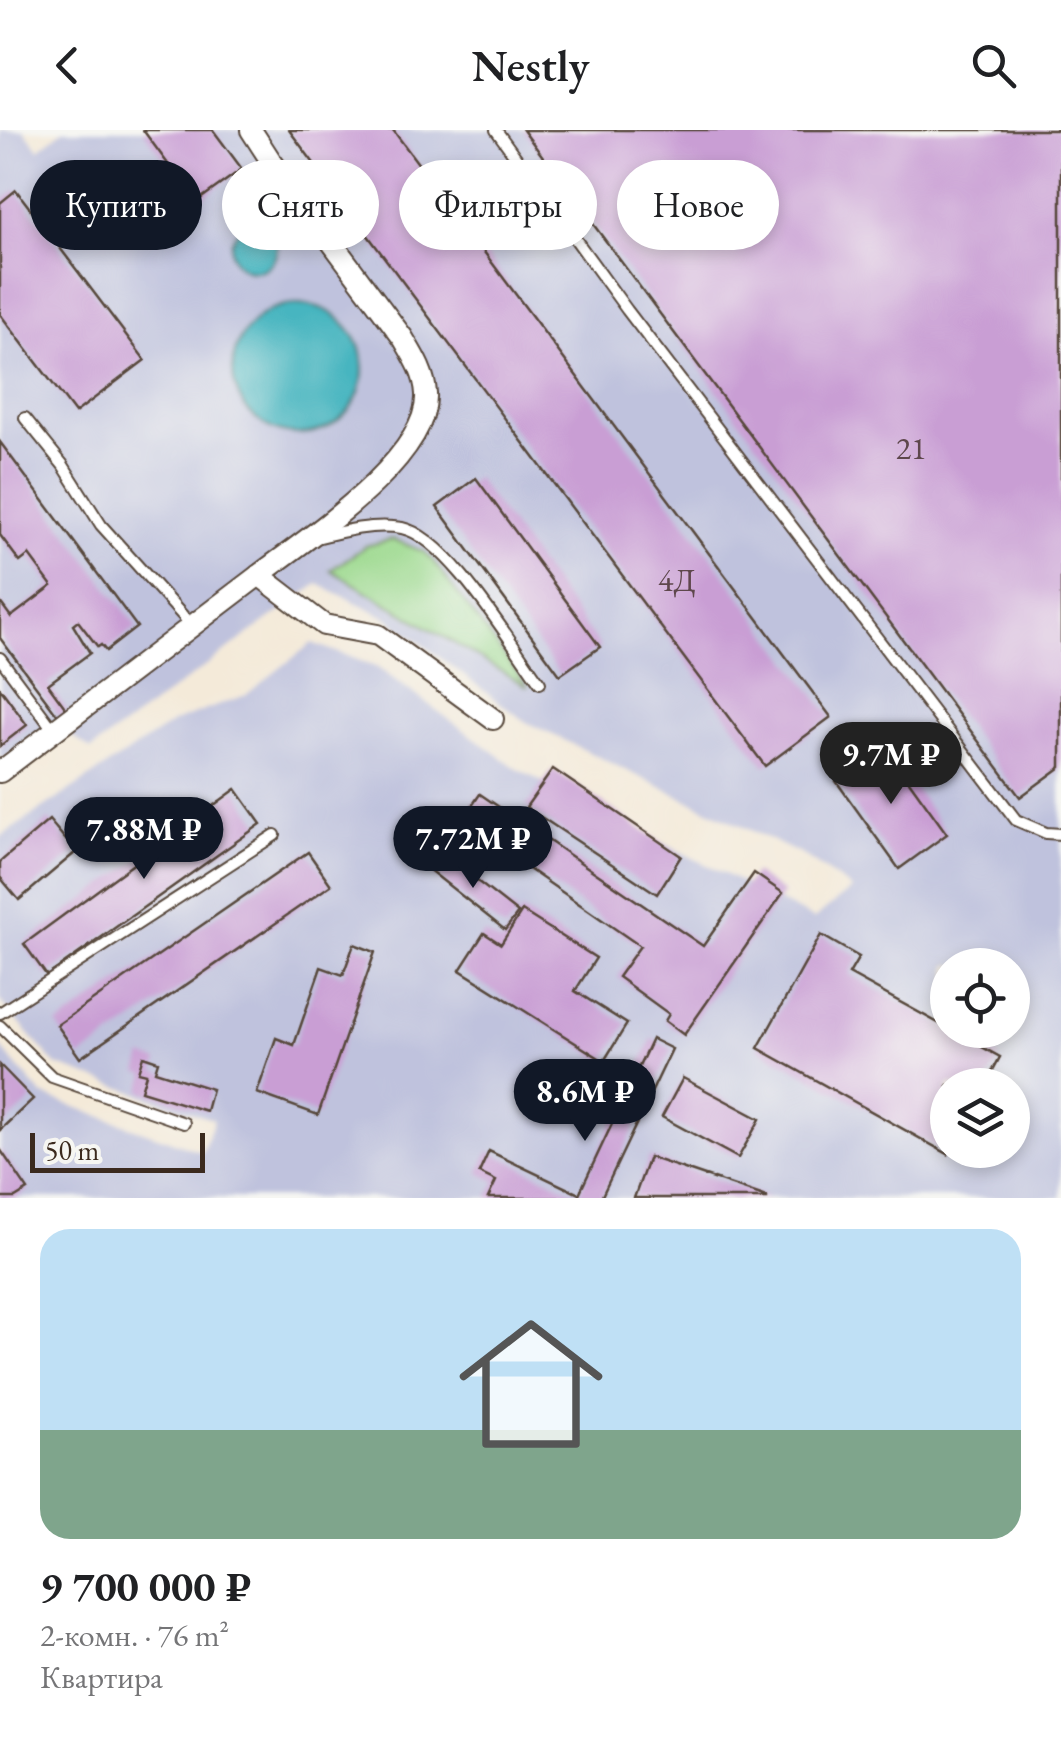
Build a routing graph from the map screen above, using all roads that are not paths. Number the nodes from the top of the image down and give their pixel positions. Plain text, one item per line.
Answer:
1 (251, 130) edge
2 (496, 130) edge
3 (25, 418) dead end
4 (299, 544) junction
5 (259, 575) junction
6 (192, 626) junction
7 (0, 658) edge
8 (540, 684) dead end
9 (493, 719) dead end
10 (55, 732) junction
11 (0, 772) edge
12 (1061, 834) edge
13 (276, 835) dead end
14 (0, 1013) edge
15 (0, 1026) edge
16 (184, 1123) dead end

1 - 4 street
2 - 12 lane
3 - 6 lane
4 - 5 street
4 - 8 lane
5 - 6 street
5 - 9 street
6 - 10 street
7 - 10 lane
10 - 11 street
13 - 14 lane
15 - 16 lane

